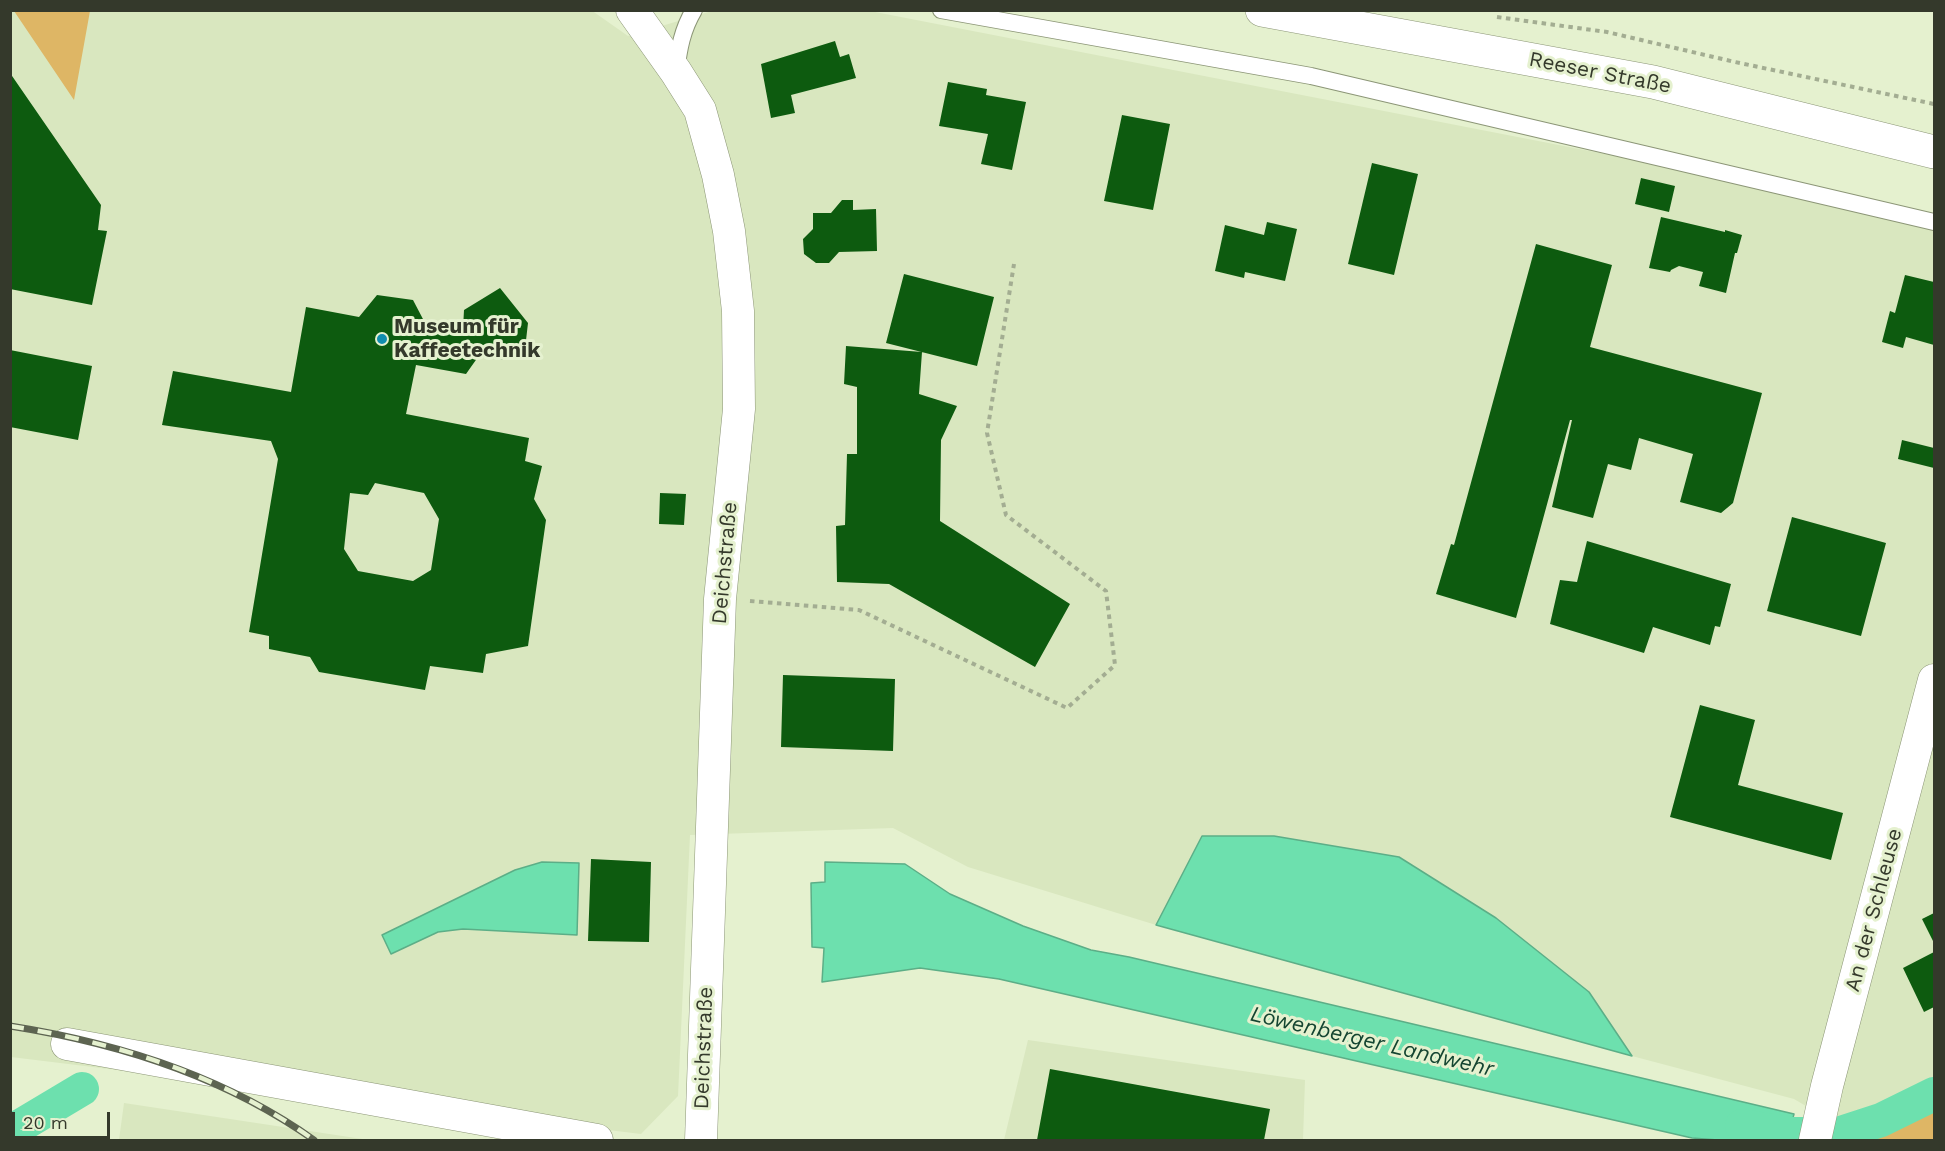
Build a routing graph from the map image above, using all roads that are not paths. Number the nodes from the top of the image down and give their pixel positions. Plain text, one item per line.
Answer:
1 (632, 10) edge
2 (694, 10) edge
3 (941, 10) edge
4 (1262, 10) edge
5 (676, 72) junction
6 (1935, 152) edge
7 (1935, 222) edge
8 (1935, 680) edge
9 (67, 1044) dead end
10 (597, 1140) edge
11 (701, 1140) edge
12 (1815, 1140) edge

1 - 5 street, Deichstraße
2 - 5 lane
3 - 7 lane
4 - 6 main road, Reeser Straße
5 - 11 street, Deichstraße
8 - 12 street, An der Schleuse
9 - 10 street

